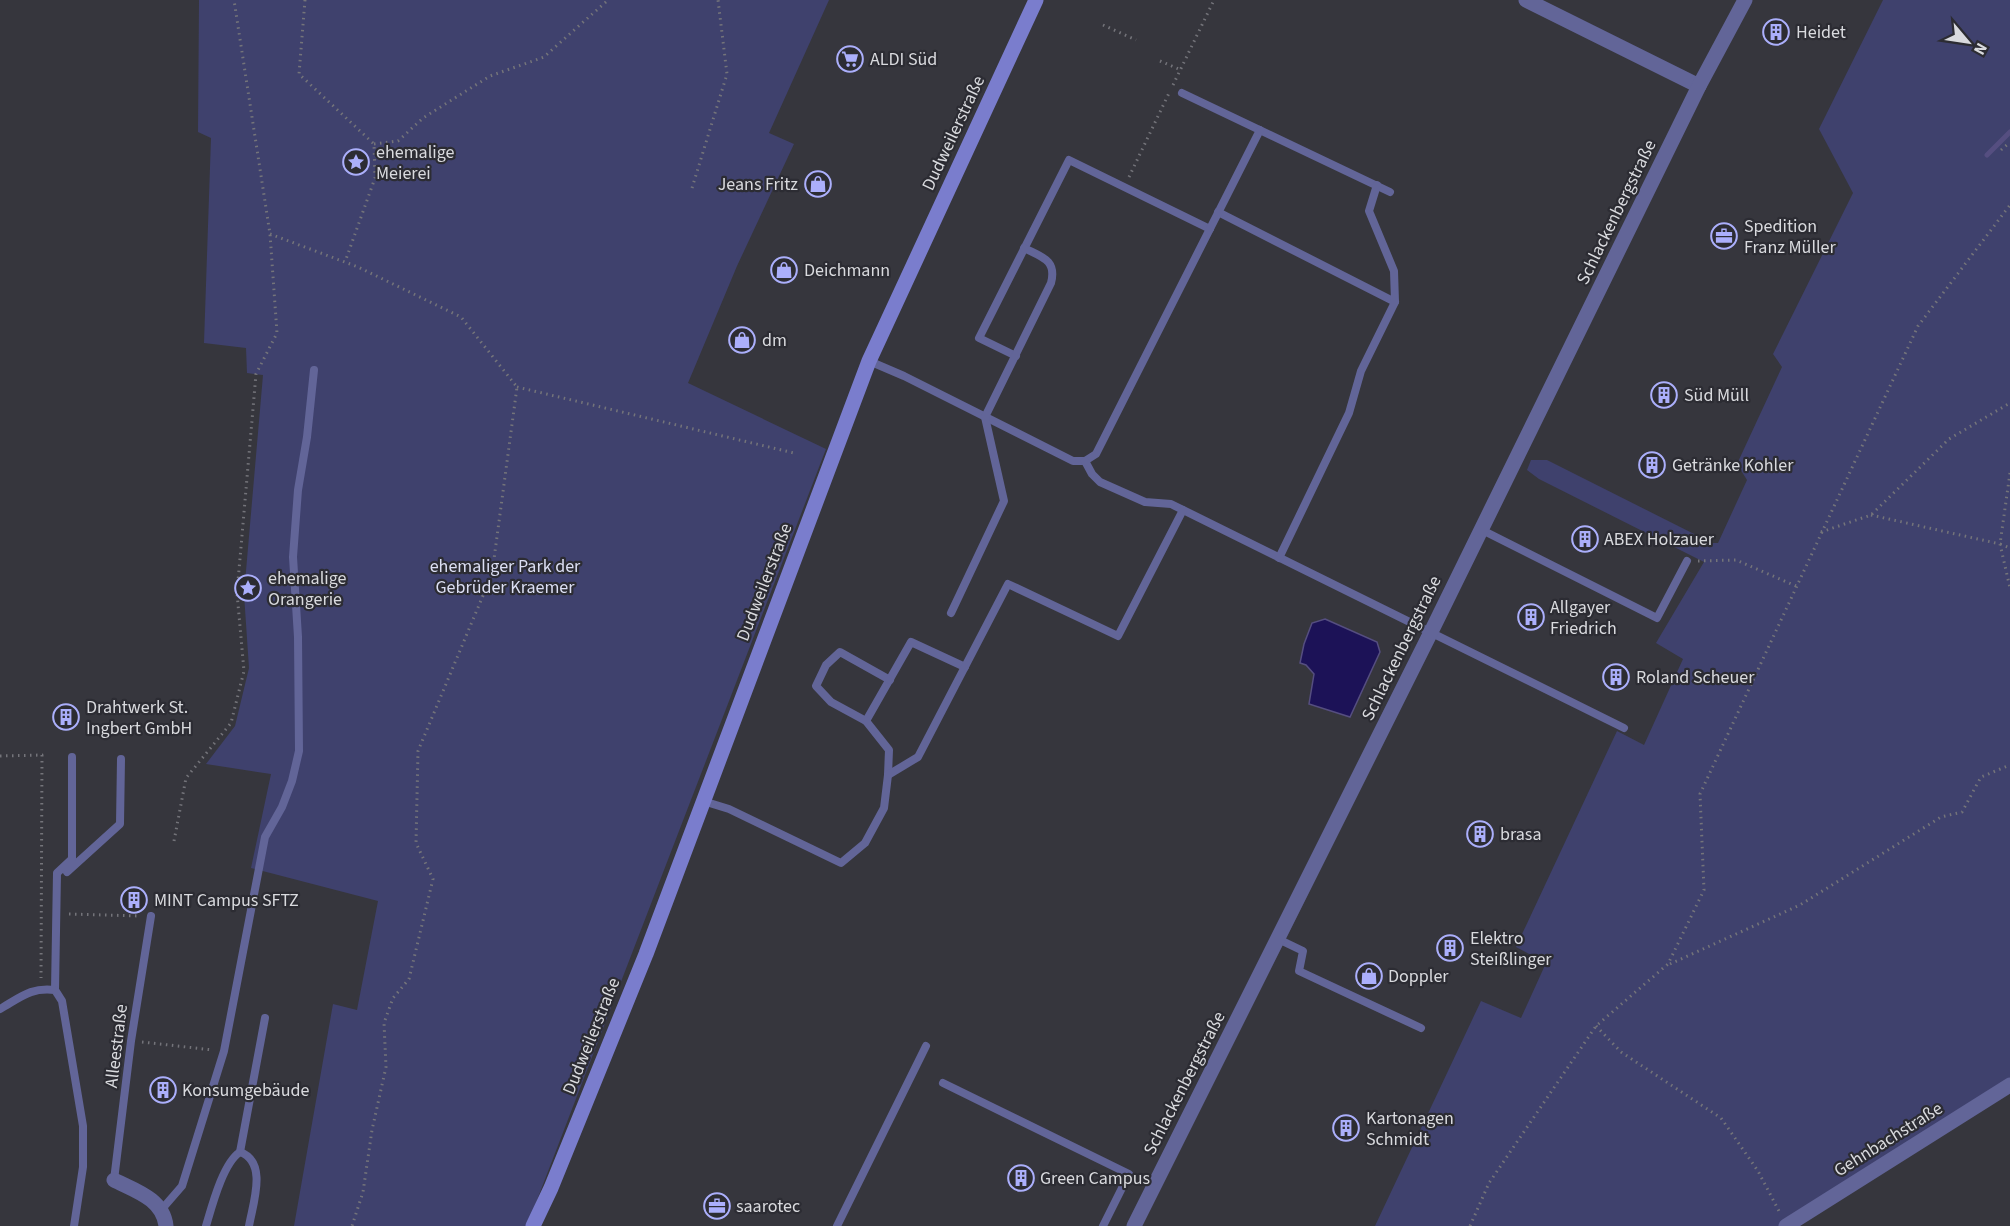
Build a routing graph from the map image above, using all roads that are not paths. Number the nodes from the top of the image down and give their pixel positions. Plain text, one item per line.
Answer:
1 (1036, 0) edge
2 (1745, 0) edge
3 (1536, 2) edge
4 (1699, 86) junction
5 (1182, 93) dead end
6 (1260, 130) junction
7 (1377, 185) junction
8 (1390, 192) dead end
9 (1218, 212) junction
10 (1210, 229) junction
11 (1024, 248) junction
12 (1395, 302) junction
13 (1016, 356) junction
14 (870, 361) junction
15 (314, 370) dead end
16 (985, 417) junction
17 (1085, 462) junction
18 (1183, 510) junction
19 (1482, 530) junction
20 (1279, 558) junction
21 (1687, 561) road end
22 (951, 613) dead end
23 (1431, 632) junction
24 (965, 667) junction
25 (890, 680) junction
26 (866, 722) junction
27 (1624, 728) dead end
28 (72, 757) dead end
29 (121, 759) dead end
30 (888, 775) junction
31 (703, 801) junction
32 (67, 872) dead end
33 (151, 916) road end
34 (1278, 939) junction
35 (56, 990) junction
36 (0, 1009) edge
37 (265, 1018) dead end
38 (1421, 1028) dead end
39 (926, 1046) dead end
40 (943, 1083) dead end
41 (2010, 1085) edge
42 (240, 1152) junction
43 (114, 1180) joint
44 (551, 1188) junction
45 (162, 1209) junction
46 (74, 1226) edge
47 (166, 1226) edge
48 (206, 1226) edge
49 (249, 1226) edge
50 (533, 1226) edge
51 (542, 1226) edge
52 (837, 1226) edge
53 (1103, 1226) edge
54 (1134, 1226) edge
55 (1786, 1226) edge

1 - 14 main road, Dudweilerstraße
2 - 4 street, Schlackenbergstraße
3 - 4 street
4 - 19 street, Schlackenbergstraße
5 - 6 lane
6 - 7 lane
6 - 9 lane
7 - 8 lane
7 - 12 lane
9 - 10 lane
9 - 12 lane
10 - 11 lane
10 - 17 lane
11 - 13 lane
11 - 13 lane
12 - 20 lane
13 - 16 lane
14 - 16 lane
14 - 31 main road, Dudweilerstraße
15 - 45 lane
16 - 17 lane
16 - 22 lane
17 - 18 lane
18 - 20 lane
18 - 24 lane
19 - 21 lane
19 - 23 street, Schlackenbergstraße
20 - 23 lane
23 - 27 lane
23 - 34 street, Schlackenbergstraße
24 - 25 lane
24 - 30 lane
25 - 26 lane
25 - 26 lane
26 - 30 lane
28 - 35 lane
29 - 32 lane
30 - 31 lane
31 - 44 main road, Dudweilerstraße
33 - 43 lane, Alleestraße
34 - 38 lane
34 - 54 street, Schlackenbergstraße
35 - 36 lane
35 - 46 lane
37 - 42 lane
39 - 52 lane
40 - 53 lane
41 - 55 street, Gehnbachstraße
42 - 48 lane
42 - 49 lane
43 - 45 street
44 - 50 main road, Dudweilerstraße
44 - 51 main road, Dudweilerstraße
45 - 47 street

